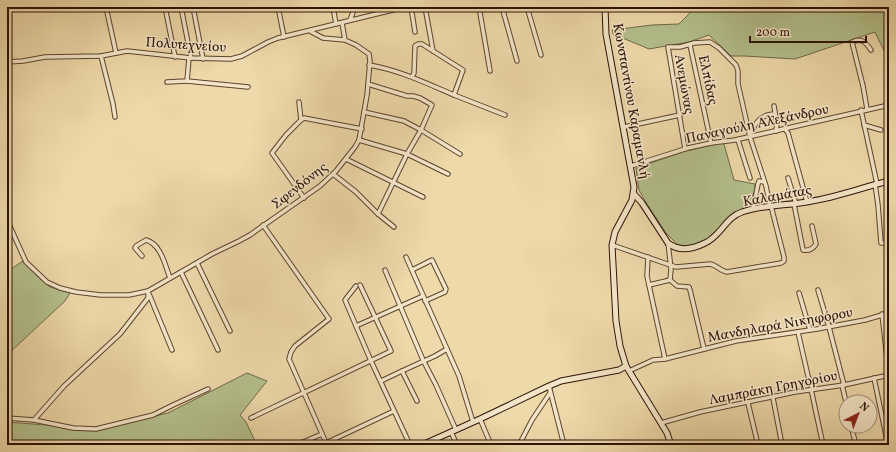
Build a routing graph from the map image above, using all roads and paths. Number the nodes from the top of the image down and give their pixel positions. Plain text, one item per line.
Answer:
1 (106, 7) edge
2 (165, 7) edge
3 (181, 7) edge
4 (193, 7) edge
5 (278, 7) edge
6 (333, 7) edge
7 (355, 7) edge
8 (404, 7) edge
9 (411, 7) edge
10 (425, 7) edge
11 (479, 7) edge
12 (502, 7) edge
13 (527, 7) edge
14 (605, 7) edge
15 (350, 20) junction
16 (342, 23) junction
17 (336, 24) junction
18 (310, 31) junction
19 (415, 32) dead end
20 (284, 37) junction
21 (345, 40) junction
22 (690, 45) junction
23 (871, 50) dead end
24 (433, 51) junction
25 (116, 53) junction
26 (541, 55) dead end
27 (102, 56) junction
28 (175, 57) junction
29 (190, 58) junction
30 (204, 59) junction
31 (517, 61) dead end
32 (7, 62) edge
33 (369, 66) junction
34 (490, 71) dead end
35 (412, 77) junction
36 (188, 81) junction
37 (167, 82) dead end
38 (368, 84) junction
39 (248, 87) dead end
40 (454, 95) junction
41 (299, 102) dead end
42 (889, 105) edge
43 (774, 106) dead end
44 (868, 109) junction
45 (861, 110) junction
46 (364, 112) junction
47 (680, 114) junction
48 (775, 114) junction
49 (505, 115) dead end
50 (115, 117) dead end
51 (300, 120) junction
52 (864, 125) junction
53 (624, 128) junction
54 (362, 129) junction
55 (785, 129) junction
56 (421, 130) junction
57 (880, 130) dead end
58 (776, 131) junction
59 (750, 137) junction
60 (359, 140) junction
61 (738, 140) junction
62 (711, 143) junction
63 (685, 149) junction
64 (407, 154) junction
65 (460, 154) dead end
66 (346, 159) junction
67 (631, 166) junction
68 (333, 174) junction
69 (448, 174) dead end
70 (750, 178) dead end
71 (788, 178) dead end
72 (889, 181) edge
73 (764, 182) junction
74 (393, 183) junction
75 (876, 184) junction
76 (634, 194) junction
77 (423, 197) dead end
78 (304, 198) junction
79 (807, 202) junction
80 (795, 204) junction
81 (771, 206) junction
82 (753, 209) junction
83 (378, 214) junction
84 (7, 220) edge
85 (263, 225) junction
86 (812, 226) dead end
87 (394, 228) dead end
88 (668, 243) junction
89 (889, 243) edge
90 (612, 246) junction
91 (142, 256) dead end
92 (406, 257) dead end
93 (648, 257) junction
94 (197, 263) junction
95 (671, 266) junction
96 (385, 270) dead end
97 (412, 270) junction
98 (181, 272) junction
99 (170, 278) junction
100 (670, 280) junction
101 (649, 285) junction
102 (818, 290) dead end
103 (148, 291) junction
104 (799, 293) dead end
105 (423, 296) junction
106 (425, 301) junction
107 (400, 306) junction
108 (889, 313) edge
109 (882, 314) junction
110 (375, 318) junction
111 (356, 326) junction
112 (829, 327) junction
113 (810, 330) junction
114 (230, 331) dead end
115 (798, 332) junction
116 (447, 349) junction
117 (704, 349) junction
118 (172, 350) dead end
119 (218, 350) dead end
120 (664, 359) junction
121 (423, 360) junction
122 (371, 361) junction
123 (627, 368) junction
124 (402, 371) junction
125 (889, 375) edge
126 (874, 378) junction
127 (381, 381) junction
128 (843, 385) junction
129 (548, 386) junction
130 (208, 389) dead end
131 (812, 389) junction
132 (550, 393) junction
133 (304, 394) junction
134 (845, 394) edge
135 (773, 398) junction
136 (416, 401) dead end
137 (748, 403) junction
138 (394, 411) junction
139 (7, 418) edge
140 (251, 418) dead end
141 (480, 419) junction
142 (34, 420) junction
143 (473, 422) junction
144 (661, 424) junction
145 (454, 431) junction
146 (322, 434) junction
147 (853, 434) edge
148 (327, 444) edge
149 (425, 444) edge
150 (296, 445) edge
151 (410, 445) edge
152 (457, 445) edge
153 (491, 445) edge
154 (519, 445) edge
155 (564, 445) edge
156 (671, 445) edge
157 (758, 445) edge
158 (782, 445) edge
159 (823, 445) edge
160 (856, 445) edge
161 (888, 445) edge

1 - 25 street
2 - 28 street
3 - 29 street
4 - 30 street
5 - 20 street
6 - 17 street
7 - 15 street
8 - 15 street, Πολυτεχνείου
9 - 19 street
10 - 24 street
11 - 34 street
12 - 31 street
13 - 26 street
14 - 53 street, Κωνσταντίνου Καραμανλή
15 - 16 street, Πολυτεχνείου
16 - 17 street, Πολυτεχνείου
16 - 21 street
17 - 18 street, Πολυτεχνείου
18 - 20 street, Πολυτεχνείου
18 - 21 street
20 - 30 street, Πολυτεχνείου
21 - 33 street, Σφενδόνης
22 - 47 street, Ανεμώνας
22 - 59 street
22 - 62 street, Ελπίδας
23 - 44 street
24 - 35 street
24 - 40 street
25 - 27 street, Πολυτεχνείου
25 - 28 street, Πολυτεχνείου
27 - 32 street, Πολυτεχνείου
27 - 50 street
28 - 29 street, Πολυτεχνείου
29 - 30 street, Πολυτεχνείου
29 - 36 street
33 - 35 street
33 - 38 street, Σφενδόνης
35 - 40 street
36 - 37 street
36 - 39 street
38 - 46 street, Σφενδόνης
38 - 56 street
40 - 49 street
41 - 51 street
42 - 44 street, Παναγούλη Αλεξάνδρου
43 - 48 street
44 - 45 street, Παναγούλη Αλεξάνδρου
45 - 52 street
45 - 55 street, Παναγούλη Αλεξάνδρου
46 - 54 street, Σφενδόνης
46 - 56 street
47 - 53 street
47 - 63 street, Ανεμώνας
48 - 58 street
48 - 59 street
51 - 54 street
51 - 78 street
52 - 57 street
52 - 75 street
53 - 67 street, Κωνσταντίνου Καραμανλή
54 - 60 street, Σφενδόνης
55 - 58 street, Παναγούλη Αλεξάνδρου
55 - 79 street
56 - 64 street
56 - 65 street
58 - 59 street, Παναγούλη Αλεξάνδρου
59 - 61 street, Παναγούλη Αλεξάνδρου
59 - 73 street
60 - 64 street
60 - 66 street, Σφενδόνης
61 - 62 street, Παναγούλη Αλεξάνδρου
61 - 70 street
62 - 63 street, Παναγούλη Αλεξάνδρου
63 - 67 street, Παναγούλη Αλεξάνδρου
64 - 69 street
64 - 74 street
66 - 68 street, Σφενδόνης
66 - 74 street
67 - 76 street, Κωνσταντίνου Καραμανλή
68 - 78 street, Σφενδόνης
68 - 83 street
71 - 80 street
72 - 75 street, Καλαμάτας
73 - 81 street
73 - 82 street
74 - 77 street
74 - 83 street
75 - 79 street, Καλαμάτας
75 - 89 street
76 - 88 street
76 - 90 street, Κωνσταντίνου Καραμανλή
78 - 85 street, Σφενδόνης
79 - 80 street, Καλαμάτας
80 - 81 street, Καλαμάτας
80 - 86 street
81 - 82 street, Καλαμάτας
81 - 95 street
82 - 88 street, Καλαμάτας
83 - 87 street
84 - 103 street, Σφενδόνης
85 - 94 street, Σφενδόνης
85 - 133 street
88 - 95 street
90 - 93 street
90 - 123 street, Κωνσταντίνου Καραμανλή
91 - 99 street
92 - 97 street
93 - 95 street
93 - 101 street
94 - 98 street, Σφενδόνης
94 - 114 street
95 - 100 street
96 - 107 street
97 - 105 street
97 - 106 street
98 - 99 street, Σφενδόνης
98 - 119 street
99 - 103 street, Σφενδόνης
100 - 101 street
100 - 117 street
101 - 120 street
102 - 112 street
103 - 118 street
103 - 142 street
104 - 113 street
105 - 106 street
105 - 107 street
106 - 116 street
107 - 110 street
107 - 121 street
108 - 109 street, Μανδηλαρά Νικηφόρου
109 - 112 street, Μανδηλαρά Νικηφόρου
109 - 125 street
110 - 111 street
110 - 111 street
110 - 122 street
111 - 122 street
112 - 113 street, Μανδηλαρά Νικηφόρου
112 - 128 street
113 - 115 street, Μανδηλαρά Νικηφόρου
115 - 117 street, Μανδηλαρά Νικηφόρου
115 - 131 street
116 - 121 street
116 - 143 street
117 - 120 street, Μανδηλαρά Νικηφόρου
120 - 123 street, Μανδηλαρά Νικηφόρου
121 - 124 street
121 - 145 street
122 - 127 street
122 - 133 street
123 - 129 street
123 - 144 street, Κωνσταντίνου Καραμανλή
124 - 127 street
124 - 136 street
125 - 126 street, Λαμπράκη Γρηγορίου
126 - 128 street, Λαμπράκη Γρηγορίου
126 - 161 street
127 - 138 street
128 - 131 street, Λαμπράκη Γρηγορίου
128 - 134 street
129 - 132 street
129 - 141 street
130 - 142 street
131 - 135 street, Λαμπράκη Γρηγορίου
131 - 159 street
132 - 154 street
132 - 155 street
133 - 140 street
133 - 146 street
135 - 137 street, Λαμπράκη Γρηγορίου
135 - 158 street
137 - 144 street, Λαμπράκη Γρηγορίου
137 - 157 street
138 - 148 street
138 - 151 street
139 - 142 street
141 - 143 street
141 - 153 street
143 - 145 street
144 - 156 street, Κωνσταντίνου Καραμανλή
145 - 149 street
145 - 152 street
146 - 148 street
146 - 150 street
147 - 160 street

